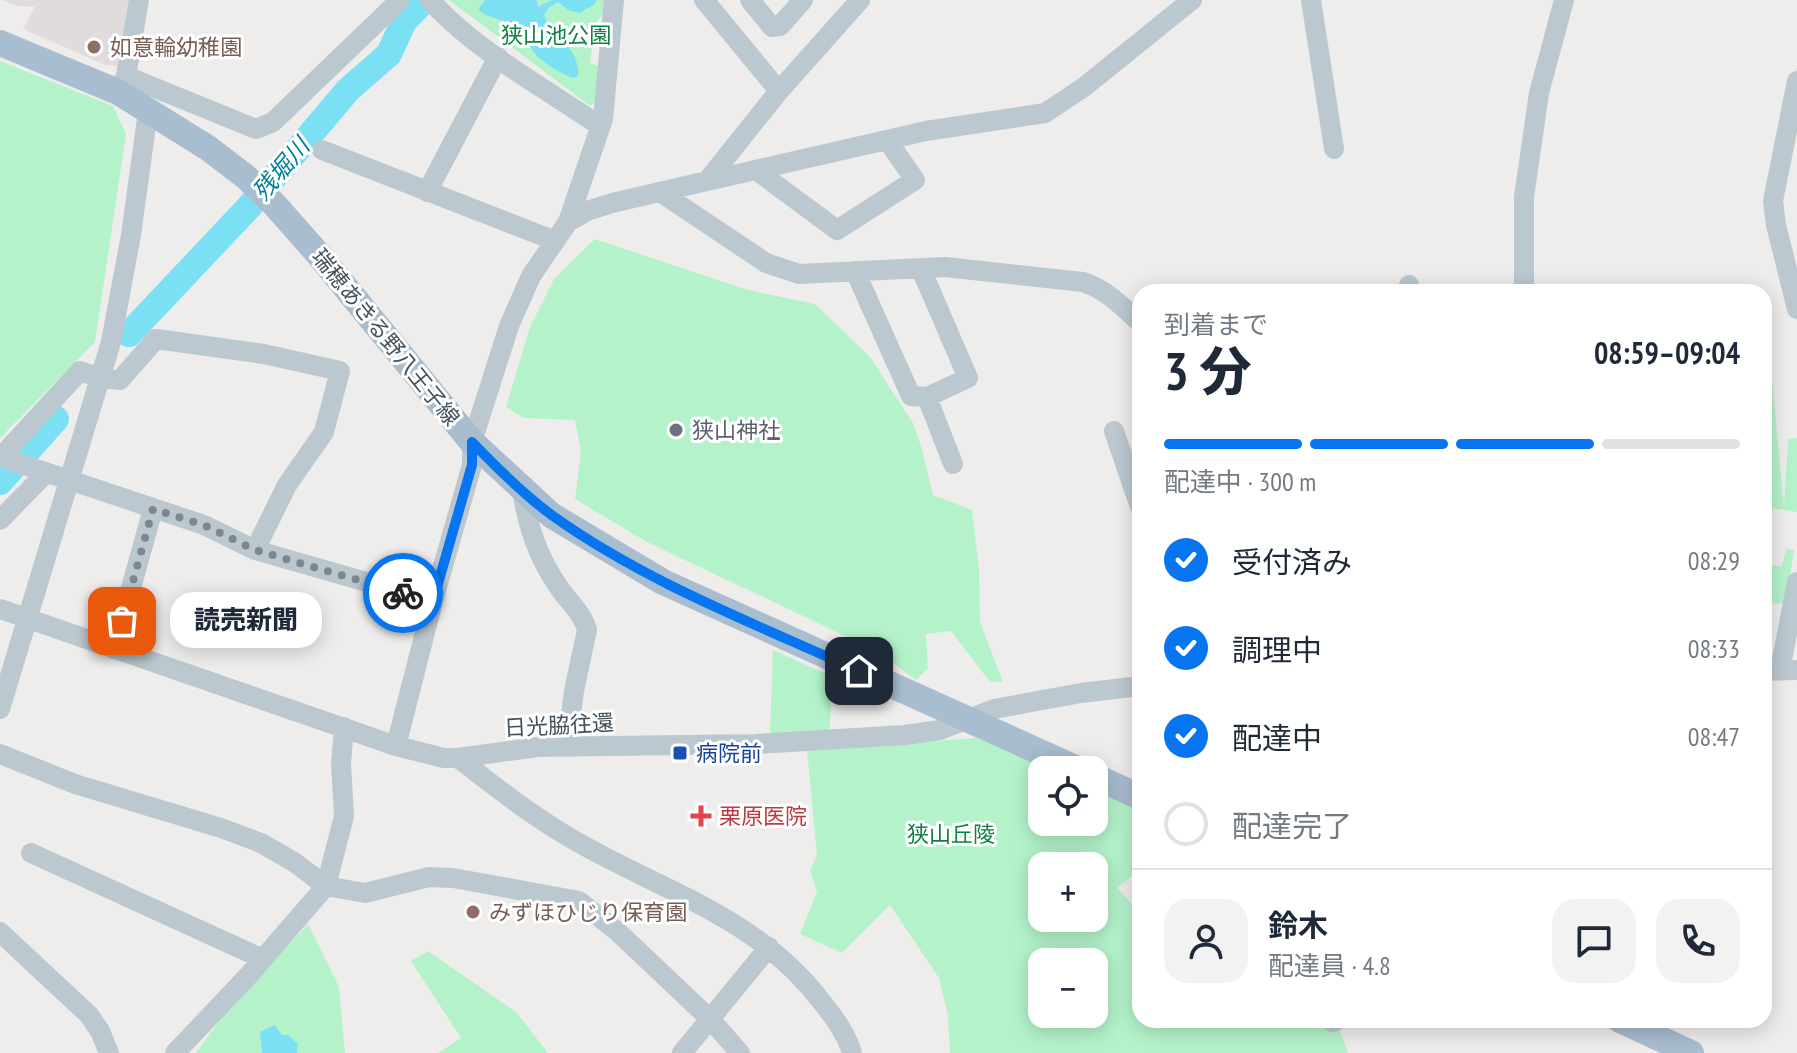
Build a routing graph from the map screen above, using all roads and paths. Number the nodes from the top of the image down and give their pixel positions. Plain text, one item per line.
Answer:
1 (139, 0) edge
2 (400, 0) edge
3 (614, 0) edge
4 (704, 0) edge
5 (750, 0) edge
6 (803, 0) edge
7 (860, 0) edge
8 (1192, 0) edge
9 (1311, 0) edge
10 (1564, 0) edge
11 (436, 6) edge
12 (0, 43) edge
13 (498, 57) junction
14 (1797, 81) edge
15 (122, 84) junction
16 (779, 91) junction
17 (148, 111) junction
18 (600, 126) junction
19 (887, 140) junction
20 (1334, 149) dead end
21 (322, 150) dead end
22 (756, 170) junction
23 (707, 181) junction
24 (427, 192) junction
25 (660, 192) junction
26 (568, 222) junction
27 (553, 240) junction
28 (921, 269) junction
29 (855, 271) junction
30 (1524, 284) edge
31 (1797, 309) edge
32 (1132, 316) edge
33 (100, 378) junction
34 (927, 397) junction
35 (1114, 431) dead end
36 (472, 442) junction
37 (2, 458) edge
38 (953, 464) dead end
39 (42, 472) junction
40 (69, 482) junction
41 (1132, 484) edge
42 (522, 490) junction
43 (153, 509) junction
44 (0, 520) edge
45 (255, 550) junction
46 (1797, 582) edge
47 (433, 601) junction
48 (0, 609) edge
49 (27, 619) junction
50 (114, 649) junction
51 (1780, 670) edge
52 (1132, 687) edge
53 (0, 709) edge
54 (969, 719) junction
55 (344, 727) junction
56 (396, 746) junction
57 (567, 746) junction
58 (0, 754) edge
59 (1050, 756) edge
60 (458, 758) junction
61 (1108, 782) edge
62 (1132, 793) edge
63 (31, 853) dead end
64 (326, 886) junction
65 (0, 932) edge
66 (769, 947) junction
67 (263, 959) junction
68 (711, 1020) junction
69 (1654, 1036) edge
70 (109, 1053) edge
71 (175, 1053) edge
72 (682, 1053) edge
73 (740, 1053) edge
74 (852, 1053) edge
75 (1691, 1053) edge

1 - 15 street
2 - 15 street
3 - 18 street
4 - 16 street
5 - 6 street
7 - 16 street
8 - 19 street
9 - 20 street
10 - 30 street
11 - 13 street
12 - 15 main road, 瑞穂あきる野八王子線
13 - 18 street
13 - 24 street
14 - 31 street
15 - 17 main road, 瑞穂あきる野八王子線
16 - 23 street
17 - 33 street
17 - 36 main road, 瑞穂あきる野八王子線
18 - 26 street
19 - 22 street
19 - 22 street
21 - 24 street
22 - 23 street
23 - 25 street
24 - 27 street
25 - 26 street
25 - 29 street
26 - 27 street
27 - 36 street
28 - 29 street
28 - 32 street
28 - 34 street
29 - 34 street
33 - 37 street
33 - 40 street
33 - 45 street
34 - 38 street
35 - 41 street
36 - 42 main road, 瑞穂あきる野八王子線
36 - 47 street
37 - 39 street
39 - 40 street
39 - 44 street
40 - 43 street
40 - 49 street
42 - 54 main road, 瑞穂あきる野八王子線
42 - 57 street
43 - 45 street
43 - 50 street
45 - 47 street
46 - 51 street
47 - 56 street
48 - 49 street, 日光脇往還
49 - 50 street, 日光脇往還
49 - 53 street
50 - 55 street, 日光脇往還
52 - 54 street, 日光脇往還
54 - 57 street, 日光脇往還
54 - 59 main road, 瑞穂あきる野八王子線
55 - 56 street, 日光脇往還
55 - 64 street
56 - 60 street, 日光脇往還
57 - 60 street, 日光脇往還
58 - 64 street
60 - 66 street
61 - 62 main road
63 - 67 street
64 - 67 street
64 - 68 street
65 - 70 street
66 - 68 street
66 - 74 street
67 - 71 street
68 - 72 street
68 - 73 street
69 - 75 main road

